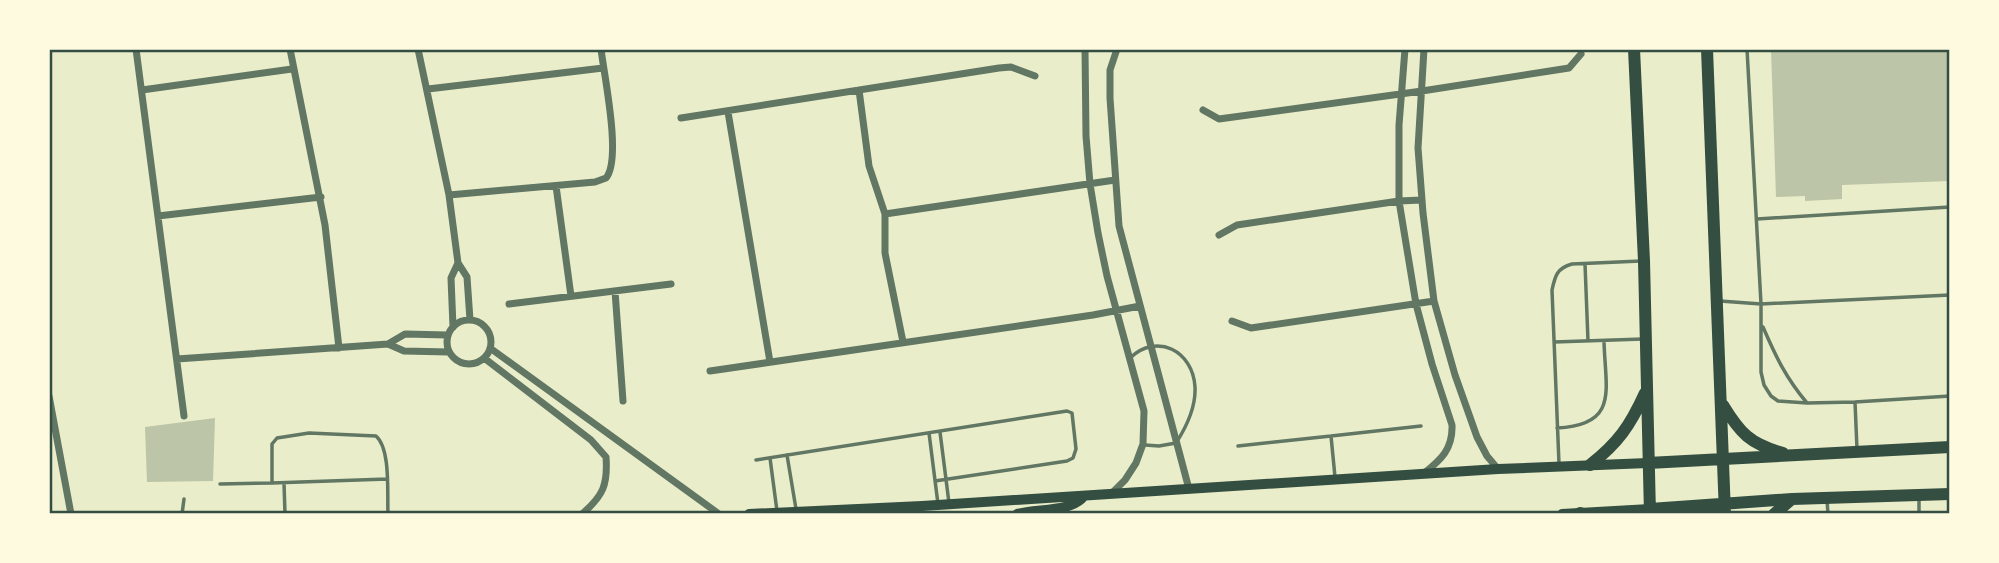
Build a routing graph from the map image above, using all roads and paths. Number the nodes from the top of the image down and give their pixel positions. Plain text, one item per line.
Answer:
1 (136, 49) edge
2 (290, 49) edge
3 (418, 49) edge
4 (600, 49) edge
5 (1085, 49) edge
6 (1117, 49) edge
7 (1405, 49) edge
8 (1424, 49) edge
9 (1634, 49) edge
10 (1706, 49) edge
11 (1747, 49) edge
12 (1581, 54) dead end
13 (603, 68) junction
14 (292, 69) junction
15 (1035, 76) dead end
16 (428, 89) junction
17 (142, 90) junction
18 (859, 90) junction
19 (1422, 91) junction
20 (1402, 94) junction
21 (1203, 110) dead end
22 (728, 112) junction
23 (681, 118) dead end
24 (1115, 180) junction
25 (1090, 184) junction
26 (556, 186) junction
27 (449, 195) junction
28 (321, 197) junction
29 (1422, 200) junction
30 (1399, 201) junction
31 (1950, 207) edge
32 (885, 214) junction
33 (158, 216) junction
34 (1757, 219) junction
35 (1219, 235) dead end
36 (1644, 261) junction
37 (458, 263) junction
38 (1585, 264) junction
39 (671, 284) dead end
40 (615, 291) junction
41 (1950, 295) edge
42 (571, 296) junction
43 (1434, 301) junction
44 (1717, 301) junction
45 (1416, 303) junction
46 (1761, 303) junction
47 (509, 304) dead end
48 (1140, 306) junction
49 (1116, 310) junction
50 (470, 320) junction
51 (1232, 321) dead end
52 (1762, 325) junction
53 (453, 327) junction
54 (447, 335) junction
55 (1646, 339) junction
56 (1588, 341) junction
57 (1604, 341) junction
58 (903, 342) junction
59 (1554, 342) junction
60 (388, 344) junction
61 (1152, 347) junction
62 (339, 348) junction
63 (490, 348) junction
64 (449, 352) junction
65 (484, 358) junction
66 (1130, 358) junction
67 (177, 359) junction
68 (770, 362) junction
69 (710, 371) dead end
70 (1455, 375) junction
71 (1438, 380) junction
72 (1647, 390) junction
73 (49, 396) edge
74 (1950, 396) edge
75 (624, 401) dead end
76 (1856, 402) junction
77 (1807, 403) junction
78 (1722, 404) junction
79 (184, 416) dead end
80 (1421, 426) dead end
81 (1558, 428) junction
82 (940, 432) junction
83 (929, 433) junction
84 (1331, 436) junction
85 (1176, 443) junction
86 (1143, 444) junction
87 (1238, 446) dead end
88 (1950, 447) edge
89 (1857, 451) junction
90 (787, 455) junction
91 (1793, 456) junction
92 (770, 458) junction
93 (1724, 459) junction
94 (756, 460) dead end
95 (1648, 463) junction
96 (1590, 466) junction
97 (1559, 467) junction
98 (1498, 468) junction
99 (1423, 474) junction
100 (387, 478) junction
101 (946, 479) junction
102 (1335, 480) junction
103 (935, 481) junction
104 (272, 483) junction
105 (284, 483) junction
106 (220, 484) dead end
107 (1189, 489) junction
108 (1111, 494) junction
109 (1950, 494) edge
110 (1919, 495) junction
111 (1084, 496) junction
112 (1827, 498) junction
113 (184, 499) dead end
114 (1792, 499) junction
115 (944, 505) junction
116 (1725, 509) edge
117 (923, 510) edge
118 (1650, 511) edge
119 (777, 512) junction
120 (796, 512) junction
121 (71, 514) edge
122 (182, 514) edge
123 (285, 514) edge
124 (388, 514) edge
125 (582, 514) edge
126 (719, 514) edge
127 (749, 514) edge
128 (1017, 514) edge
129 (1562, 514) edge
130 (1581, 514) edge
131 (1774, 514) edge
132 (1828, 514) edge
133 (1919, 514) edge

1 - 17 street
2 - 14 street
3 - 16 street
4 - 13 street
5 - 25 street
6 - 24 street
7 - 20 street
8 - 19 street
9 - 36 main road
10 - 44 main road
11 - 34 lane
12 - 19 street
13 - 16 street
13 - 26 street
14 - 17 street
14 - 28 street
15 - 18 street
16 - 27 street
17 - 33 street
18 - 22 street
18 - 32 street
19 - 20 street
19 - 29 street
20 - 21 street
20 - 30 street
22 - 23 street
22 - 68 street
24 - 25 street
24 - 48 street
25 - 32 street
25 - 49 street
26 - 27 street
26 - 42 street
27 - 37 street
28 - 33 street
28 - 62 street
29 - 30 street
29 - 43 street
30 - 35 street
30 - 45 street
31 - 34 lane
32 - 58 street
33 - 67 street
34 - 46 lane
36 - 38 lane
36 - 55 main road
37 - 50 street
37 - 53 street
38 - 56 lane
38 - 59 lane
39 - 40 street
40 - 42 street
40 - 75 street
41 - 46 lane
42 - 47 street
43 - 45 street
43 - 70 street
44 - 46 lane
44 - 78 main road
45 - 51 street
45 - 71 street
46 - 52 lane
48 - 49 street
48 - 61 street
49 - 58 street
49 - 66 street
50 - 53 street
50 - 63 street
52 - 77 lane
52 - 77 lane
53 - 54 street
54 - 60 street
54 - 64 street
55 - 57 lane
55 - 72 main road
56 - 57 lane
56 - 59 lane
57 - 81 lane
58 - 68 street
59 - 81 lane
60 - 62 street
60 - 64 street
61 - 66 lane
61 - 85 street
61 - 85 lane
62 - 67 street
63 - 65 street
63 - 126 street
64 - 65 street
65 - 125 street
66 - 86 street
67 - 79 street
68 - 69 street
70 - 71 street
70 - 98 street
71 - 99 street
72 - 95 main road
72 - 96 main road
73 - 121 street
74 - 76 lane
76 - 77 lane
76 - 89 lane
78 - 91 main road
78 - 93 main road
80 - 84 lane
81 - 97 lane
82 - 83 lane
82 - 101 lane
82 - 101 lane
83 - 90 lane
83 - 103 lane
84 - 87 lane
84 - 102 lane
85 - 86 lane
85 - 107 street
86 - 108 street
88 - 89 main road
89 - 91 main road
90 - 92 lane
90 - 120 lane
91 - 93 main road
92 - 94 lane
92 - 119 lane
93 - 95 main road
93 - 116 main road
95 - 96 main road
95 - 118 main road
96 - 97 main road
97 - 98 main road
98 - 99 main road
99 - 102 main road
100 - 104 lane
100 - 105 lane
100 - 124 lane
101 - 103 lane
101 - 115 lane
102 - 107 main road
103 - 115 lane
104 - 105 lane
104 - 106 lane
105 - 123 lane
107 - 108 main road
108 - 111 main road
109 - 110 main road
110 - 112 main road
110 - 133 lane
111 - 115 main road
111 - 128 main road
112 - 114 main road
112 - 132 lane
113 - 122 lane
114 - 116 main road
114 - 131 main road
115 - 117 main road
116 - 118 main road
117 - 120 main road
118 - 130 main road
119 - 120 main road
119 - 127 main road
129 - 130 main road

